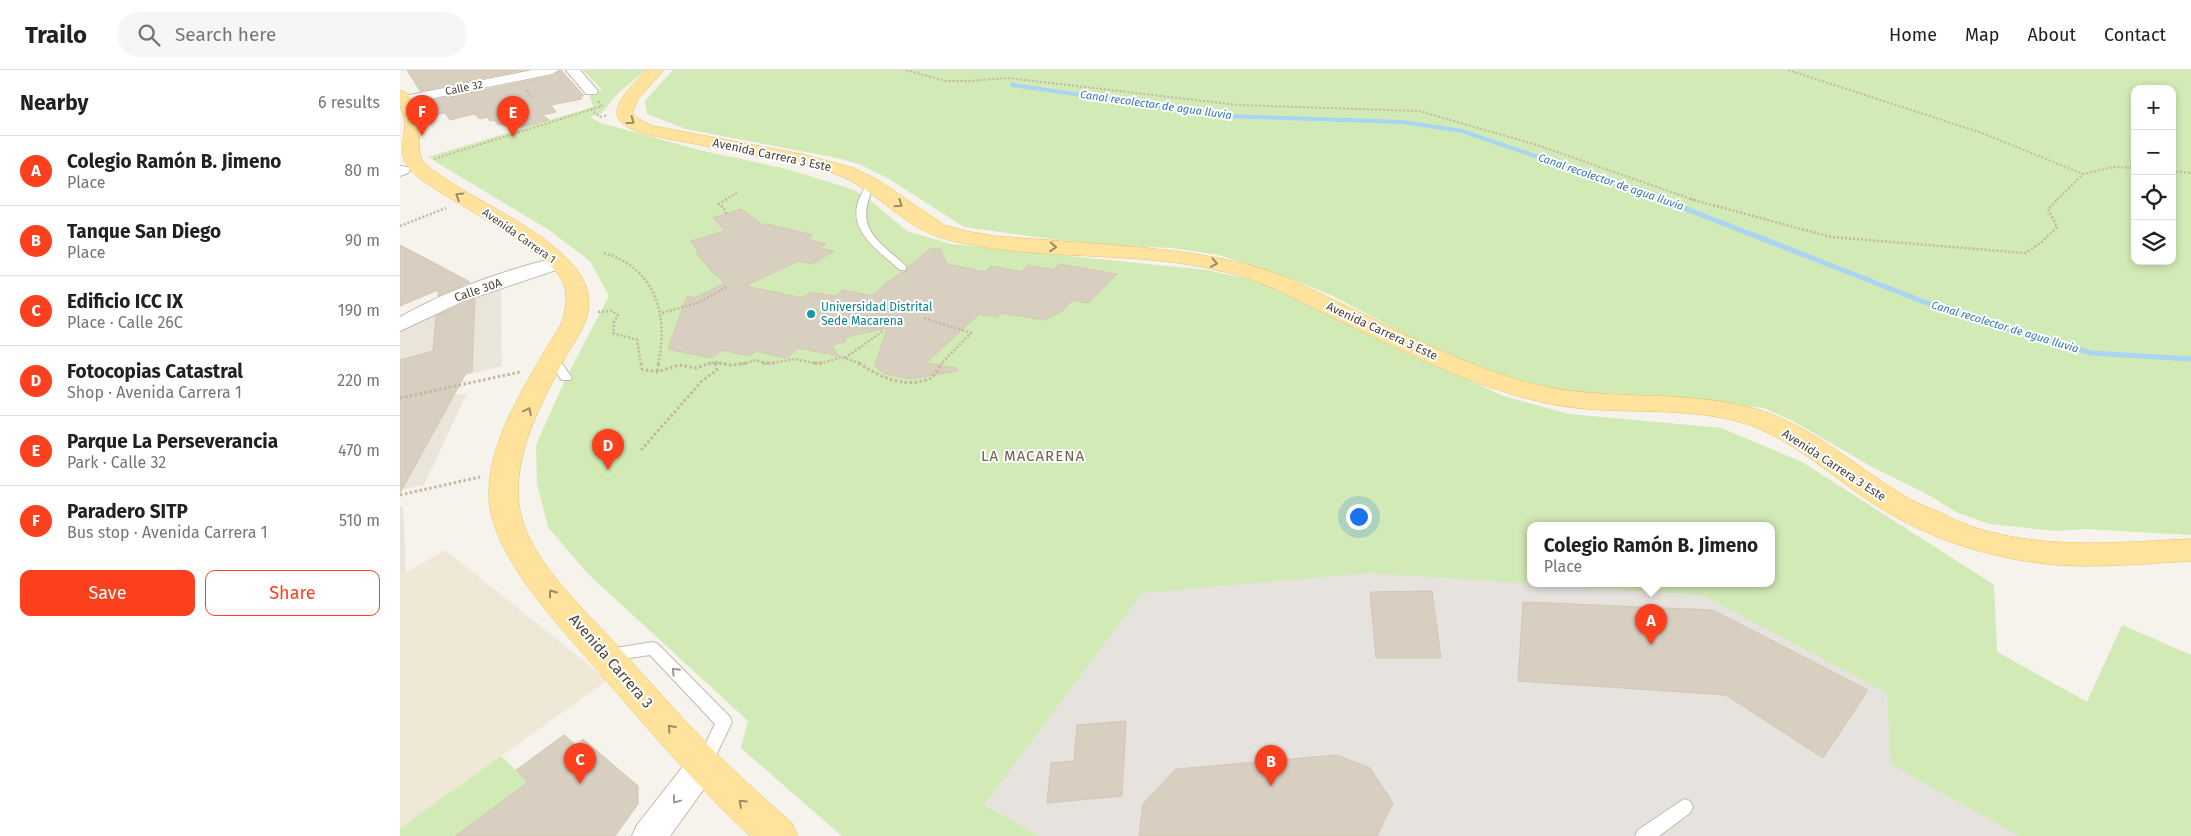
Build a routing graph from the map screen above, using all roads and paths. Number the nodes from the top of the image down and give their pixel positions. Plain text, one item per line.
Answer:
1 (552, 70) edge
2 (573, 70) edge
3 (656, 70) edge
4 (906, 70) edge
5 (1788, 70) edge
6 (590, 91) dead end
7 (403, 97) edge
8 (602, 106) dead end
9 (434, 160) dead end
10 (2131, 168) edge
11 (2176, 171) edge
12 (2191, 173) edge
13 (2083, 174) junction
14 (871, 184) junction
15 (738, 192) dead end
16 (437, 211) dead end
17 (726, 214) dead end
18 (400, 226) edge
19 (604, 253) dead end
20 (558, 263) junction
21 (903, 268) dead end
22 (728, 286) dead end
23 (600, 312) dead end
24 (662, 313) junction
25 (924, 318) dead end
26 (400, 325) edge
27 (883, 331) dead end
28 (553, 358) junction
29 (845, 358) junction
30 (715, 362) junction
31 (525, 371) dead end
32 (657, 372) junction
33 (566, 378) dead end
34 (400, 398) edge
35 (641, 450) dead end
36 (510, 456) joint
37 (484, 477) dead end
38 (400, 495) edge
39 (2191, 550) edge
40 (606, 655) junction
41 (703, 765) junction
42 (1684, 807) dead end
43 (648, 836) edge
44 (778, 836) edge
45 (1644, 836) edge

1 - 7 street, Calle 32
2 - 6 street
3 -> 14 main road, Avenida Carrera 3 Este
4 - 13 path
5 - 13 path
20 -> 7 main road, Avenida Carrera 1
8 - 9 path
10 - 13 path
11 - 12 path
14 - 21 lane
14 -> 39 main road, Avenida Carrera 3 Este
15 - 17 path
16 - 18 path
19 - 24 path
20 - 26 street, Calle 30A
20 - 28 main road, Avenida Carrera 1
22 - 24 path
23 - 32 path
24 - 32 path
25 - 29 path
27 - 29 path
28 - 33 lane
36 -> 28 main road, Avenida Carrera 1
29 - 30 path
30 - 32 path
30 - 35 path
31 - 34 path
40 -> 36 main road, Avenida Carrera 3
37 - 38 path
41 -> 40 main road, Avenida Carrera 3
41 -> 40 lane
41 -> 43 street
44 -> 41 main road, Avenida Carrera 3
42 - 45 lane

